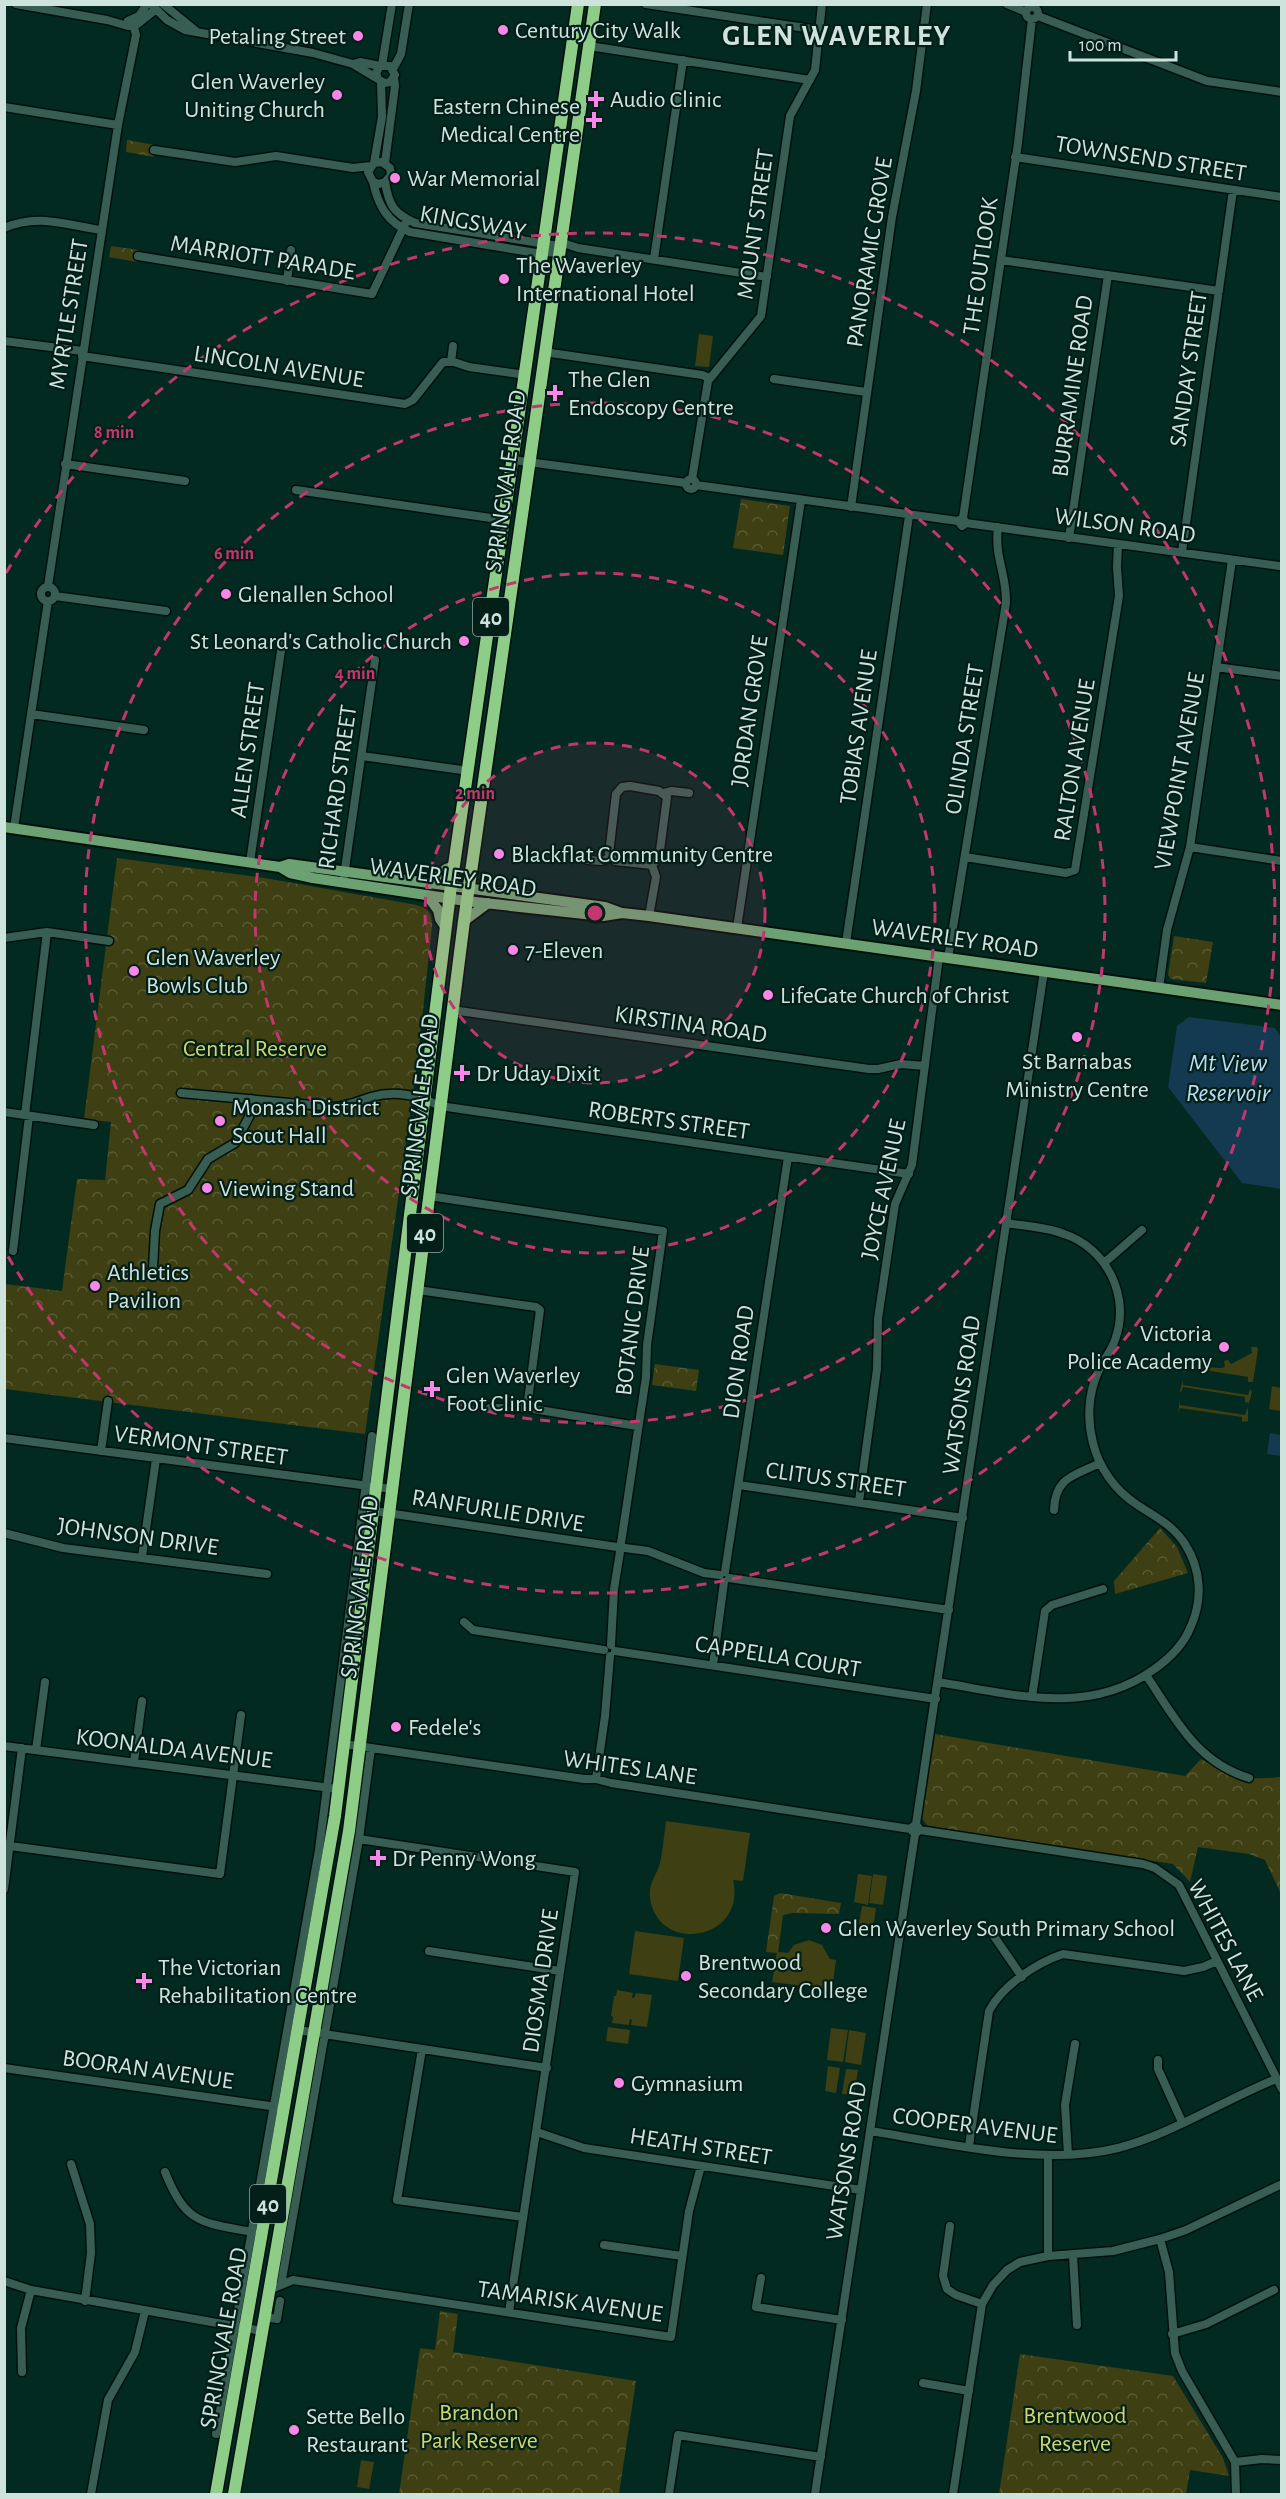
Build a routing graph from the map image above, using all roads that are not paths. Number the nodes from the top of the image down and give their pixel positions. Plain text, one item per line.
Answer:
1 (16, 4) edge
2 (392, 4) edge
3 (409, 4) edge
4 (578, 4) edge
5 (595, 4) edge
6 (646, 4) edge
7 (822, 4) edge
8 (927, 4) edge
9 (1007, 4) edge
10 (157, 6) edge
11 (1033, 11) edge
12 (130, 23) junction
13 (819, 30) junction
14 (589, 46) junction
15 (683, 60) junction
16 (353, 64) junction
17 (381, 66) junction
18 (394, 73) junction
19 (379, 80) junction
20 (810, 80) junction
21 (1281, 92) edge
22 (4, 107) edge
23 (118, 125) junction
24 (154, 150) dead end
25 (1015, 157) junction
26 (385, 163) junction
27 (372, 171) junction
28 (385, 182) junction
29 (1233, 190) junction
30 (1281, 197) edge
31 (407, 220) junction
32 (4, 228) edge
33 (402, 229) junction
34 (101, 230) junction
35 (559, 246) junction
36 (544, 248) junction
37 (291, 250) dead end
38 (138, 256) dead end
39 (654, 259) junction
40 (1001, 260) junction
41 (1108, 275) junction
42 (767, 277) junction
43 (287, 281) junction
44 (1219, 291) junction
45 (4, 341) edge
46 (453, 346) dead end
47 (544, 352) junction
48 (82, 354) junction
49 (452, 362) junction
50 (526, 375) junction
51 (710, 378) junction
52 (774, 379) dead end
53 (866, 392) junction
54 (513, 460) junction
55 (529, 462) junction
56 (65, 464) junction
57 (185, 481) dead end
58 (692, 482) junction
59 (297, 490) dead end
60 (801, 500) junction
61 (850, 507) junction
62 (909, 516) junction
63 (505, 520) junction
64 (962, 520) junction
65 (998, 527) junction
66 (1069, 538) junction
67 (1118, 544) junction
68 (1182, 552) junction
69 (1232, 560) junction
70 (1280, 567) edge
71 (52, 598) junction
72 (166, 611) dead end
73 (282, 644) dead end
74 (375, 660) dead end
75 (1216, 667) junction
76 (1281, 676) edge
77 (492, 712) junction
78 (477, 713) junction
79 (31, 714) junction
80 (144, 730) dead end
81 (362, 756) junction
82 (469, 771) junction
83 (664, 793) junction
84 (689, 793) dead end
85 (9, 828) edge
86 (1190, 847) junction
87 (965, 857) junction
88 (610, 858) junction
89 (588, 860) dead end
90 (1281, 861) edge
91 (250, 862) junction
92 (652, 865) junction
93 (454, 866) junction
94 (280, 867) junction
95 (471, 869) junction
96 (345, 872) junction
97 (343, 884) junction
98 (430, 884) junction
99 (488, 891) junction
100 (450, 892) junction
101 (428, 895) junction
102 (467, 895) junction
103 (488, 903) junction
104 (622, 914) junction
105 (649, 916) junction
106 (464, 921) junction
107 (446, 928) junction
108 (737, 928) junction
109 (47, 932) junction
110 (4, 938) edge
111 (109, 941) dead end
112 (846, 943) junction
113 (944, 957) junction
114 (1044, 971) junction
115 (1159, 988) junction
116 (1281, 1005) edge
117 (452, 1010) junction
118 (925, 1066) junction
119 (182, 1093) dead end
120 (251, 1099) junction
121 (425, 1099) junction
122 (440, 1106) junction
123 (4, 1112) edge
124 (27, 1116) junction
125 (93, 1125) dead end
126 (788, 1157) junction
127 (909, 1174) junction
128 (429, 1196) junction
129 (1006, 1224) junction
130 (1142, 1230) dead end
131 (13, 1251) dead end
132 (1104, 1263) junction
133 (153, 1268) dead end
134 (417, 1290) junction
135 (108, 1401) dead end
136 (490, 1408) dead end
137 (527, 1408) junction
138 (637, 1426) junction
139 (372, 1436) dead end
140 (4, 1438) edge
141 (101, 1451) junction
142 (156, 1459) junction
143 (1100, 1463) junction
144 (739, 1485) junction
145 (371, 1486) junction
146 (393, 1489) junction
147 (859, 1501) junction
148 (1054, 1510) dead end
149 (374, 1511) junction
150 (389, 1513) junction
151 (963, 1518) junction
152 (4, 1533) edge
153 (621, 1548) junction
154 (142, 1557) junction
155 (267, 1574) dead end
156 (725, 1577) junction
157 (1103, 1589) dead end
158 (949, 1610) junction
159 (464, 1622) dead end
160 (610, 1650) junction
161 (713, 1665) junction
162 (1146, 1675) junction
163 (45, 1682) dead end
164 (938, 1682) junction
165 (1032, 1697) junction
166 (936, 1700) junction
167 (142, 1701) dead end
168 (241, 1715) dead end
169 (344, 1744) junction
170 (4, 1746) edge
171 (365, 1747) junction
172 (22, 1748) junction
173 (36, 1750) junction
174 (134, 1762) junction
175 (234, 1776) junction
176 (1249, 1778) dead end
177 (597, 1779) junction
178 (333, 1789) junction
179 (916, 1829) junction
180 (359, 1839) junction
181 (10, 1846) junction
182 (4, 1889) edge
183 (989, 1929) dead end
184 (429, 1951) dead end
185 (1217, 1960) junction
186 (560, 1971) junction
187 (1022, 1977) junction
188 (296, 2008) junction
189 (298, 2030) junction
190 (319, 2034) junction
191 (1074, 2044) dead end
192 (422, 2049) junction
193 (1158, 2060) dead end
194 (4, 2068) edge
195 (547, 2068) junction
196 (1276, 2079) junction
197 (1281, 2089) edge
198 (279, 2108) junction
199 (1182, 2122) junction
200 (870, 2131) junction
201 (537, 2132) junction
202 (969, 2146) junction
203 (1068, 2155) junction
204 (1048, 2156) junction
205 (71, 2164) dead end
206 (701, 2166) junction
207 (165, 2172) dead end
208 (1281, 2184) edge
209 (861, 2190) junction
210 (523, 2217) junction
211 (950, 2226) dead end
212 (252, 2232) junction
213 (1160, 2240) junction
214 (604, 2245) dead end
215 (1073, 2255) junction
216 (682, 2256) junction
217 (1048, 2256) junction
218 (283, 2269) junction
219 (760, 2278) dead end
220 (293, 2280) junction
221 (4, 2281) edge
222 (275, 2287) junction
223 (31, 2290) junction
224 (1274, 2290) dead end
225 (85, 2301) junction
226 (280, 2301) dead end
227 (982, 2304) junction
228 (145, 2311) junction
229 (509, 2312) junction
230 (264, 2317) junction
231 (842, 2319) junction
232 (1077, 2325) dead end
233 (240, 2328) junction
234 (262, 2331) junction
235 (1172, 2334) junction
236 (22, 2372) dead end
237 (924, 2383) dead end
238 (969, 2391) junction
239 (216, 2434) dead end
240 (821, 2457) junction
241 (1281, 2460) edge
242 (1235, 2462) junction
243 (91, 2494) edge
244 (216, 2494) edge
245 (234, 2494) edge
246 (669, 2494) edge
247 (815, 2494) edge
248 (953, 2494) edge
249 (1236, 2494) edge

1 - 12 street
2 - 17 street
3 - 18 street
4 - 36 highway, SPRINGVALE ROAD / 40
5 - 14 highway, SPRINGVALE ROAD / 40
6 - 13 street
7 - 13 street, MOUNT STREET
8 - 53 street, PANORAMIC GROVE
9 - 11 street
10 - 12 street
10 - 16 street
11 - 21 street
11 - 25 street, THE OUTLOOK
12 - 23 street, MYRTLE STREET
13 - 20 street, MOUNT STREET
14 - 15 street
14 - 35 highway, SPRINGVALE ROAD / 40
15 - 20 street
15 - 39 street
16 - 17 street
16 - 19 street
17 - 18 street
17 - 19 street, KINGSWAY
18 - 19 street
18 - 26 street
19 - 27 street, KINGSWAY
20 - 42 street, MOUNT STREET
22 - 23 street
23 - 34 street, MYRTLE STREET
24 - 27 street
25 - 29 street, TOWNSEND STREET
25 - 40 street, THE OUTLOOK
26 - 27 street
26 - 28 street, KINGSWAY
27 - 28 street
27 - 33 street, KINGSWAY
28 - 31 street, KINGSWAY
29 - 30 street, TOWNSEND STREET
29 - 44 street, SANDAY STREET
31 - 33 street, MARRIOTT PARADE
31 - 36 street, KINGSWAY
32 - 34 street
33 - 36 street, KINGSWAY
33 - 43 street, MARRIOTT PARADE
34 - 48 street, MYRTLE STREET
35 - 36 street, KINGSWAY
35 - 39 street, KINGSWAY
35 - 47 highway, SPRINGVALE ROAD / 40
36 - 50 highway, SPRINGVALE ROAD / 40
37 - 43 street
38 - 43 street, MARRIOTT PARADE
39 - 42 street, KINGSWAY
40 - 41 street
40 - 64 street, THE OUTLOOK
41 - 44 street
41 - 66 street, BURRAMINE ROAD
42 - 51 street, MOUNT STREET
44 - 68 street, SANDAY STREET
45 - 48 street, LINCOLN AVENUE
46 - 49 street
47 - 51 street
47 - 55 highway, SPRINGVALE ROAD / 40
48 - 49 street, LINCOLN AVENUE
48 - 56 street, MYRTLE STREET
49 - 50 street
50 - 54 highway, SPRINGVALE ROAD / 40
51 - 58 street
52 - 53 street
53 - 61 street, PANORAMIC GROVE
54 - 55 street, WILSON ROAD
54 - 63 highway, SPRINGVALE ROAD / 40
55 - 58 street, WILSON ROAD
55 - 77 highway, SPRINGVALE ROAD / 40
56 - 57 street
56 - 71 street, MYRTLE STREET
58 - 60 street, WILSON ROAD
59 - 63 street
60 - 61 street, WILSON ROAD
60 - 108 street, JORDAN GROVE
61 - 62 street, WILSON ROAD
62 - 64 street, WILSON ROAD
62 - 112 street, TOBIAS AVENUE
63 - 78 highway, SPRINGVALE ROAD / 40
64 - 65 street, WILSON ROAD
65 - 66 street, WILSON ROAD
65 - 87 street, OLINDA STREET
66 - 67 street, WILSON ROAD
67 - 68 street, WILSON ROAD
67 - 87 street, RALTON AVENUE
68 - 69 street, WILSON ROAD
69 - 70 street, WILSON ROAD
69 - 75 street, VIEWPOINT AVENUE
71 - 72 street
71 - 79 street
73 - 91 street, ALLEN STREET
74 - 81 street, RICHARD STREET
75 - 76 street
75 - 86 street, VIEWPOINT AVENUE
77 - 78 highway
77 - 95 highway, SPRINGVALE ROAD / 40
78 - 82 highway, SPRINGVALE ROAD / 40
79 - 80 street
79 - 85 street
81 - 82 street
81 - 96 street, RICHARD STREET
82 - 93 highway, SPRINGVALE ROAD / 40
83 - 84 street
83 - 88 street
83 - 92 street
85 - 91 main road, WAVERLEY ROAD
86 - 90 street
86 - 115 street, VIEWPOINT AVENUE
87 - 113 street, OLINDA STREET
88 - 89 street
88 - 92 street
91 - 94 main road, WAVERLEY ROAD
92 - 105 street
93 - 98 main road
93 - 100 highway, SPRINGVALE ROAD / 40
94 - 96 main road, WAVERLEY ROAD
94 - 97 main road, WAVERLEY ROAD
95 - 99 main road
95 - 102 highway, SPRINGVALE ROAD / 40
96 - 97 street, RICHARD STREET
96 - 98 main road, WAVERLEY ROAD
97 - 101 main road, WAVERLEY ROAD
98 - 100 main road, WAVERLEY ROAD
99 - 102 main road, WAVERLEY ROAD
99 - 104 main road, WAVERLEY ROAD
100 - 101 main road, WAVERLEY ROAD
100 - 102 main road, WAVERLEY ROAD
100 - 107 highway, SPRINGVALE ROAD / 40
101 - 107 main road
102 - 103 main road, WAVERLEY ROAD
102 - 106 highway, SPRINGVALE ROAD / 40
103 - 104 main road, WAVERLEY ROAD
103 - 106 main road
104 - 105 main road, WAVERLEY ROAD
105 - 108 main road, WAVERLEY ROAD
106 - 117 highway, SPRINGVALE ROAD / 40
107 - 121 highway, SPRINGVALE ROAD / 40
108 - 112 main road, WAVERLEY ROAD
109 - 110 street
109 - 111 street
109 - 124 street
112 - 113 main road, WAVERLEY ROAD
113 - 114 main road, WAVERLEY ROAD
113 - 118 street, JOYCE AVENUE
114 - 115 main road, WAVERLEY ROAD
114 - 129 street, WATSONS ROAD
115 - 116 main road, WAVERLEY ROAD
117 - 118 street, KIRSTINA ROAD
117 - 122 highway, SPRINGVALE ROAD / 40
118 - 127 street, JOYCE AVENUE
119 - 120 street, ROBERTS STREET
120 - 121 street, ROBERTS STREET
120 - 133 street
121 - 122 street, ROBERTS STREET
121 - 145 highway, SPRINGVALE ROAD / 40
122 - 126 street, ROBERTS STREET
122 - 128 highway, SPRINGVALE ROAD / 40
123 - 124 street
124 - 125 street
124 - 131 street
126 - 127 street, ROBERTS STREET
126 - 144 street, DION ROAD
127 - 147 street, JOYCE AVENUE
128 - 134 highway, SPRINGVALE ROAD / 40
128 - 138 street, BOTANIC DRIVE
129 - 132 street
129 - 151 street, WATSONS ROAD
130 - 132 street
132 - 143 street
134 - 137 street
134 - 146 highway, SPRINGVALE ROAD / 40
135 - 141 street
136 - 137 street
137 - 138 street
138 - 153 street, BOTANIC DRIVE
139 - 145 street, SPRINGVALE ROAD
140 - 141 street, VERMONT STREET
141 - 142 street, VERMONT STREET
142 - 145 street, VERMONT STREET
142 - 154 street
143 - 148 street
143 - 162 street
144 - 147 street, CLITUS STREET
144 - 156 street, DION ROAD
145 - 146 street, VERMONT STREET
145 - 149 highway, SPRINGVALE ROAD / 40
145 - 178 street, SPRINGVALE ROAD
146 - 150 highway, SPRINGVALE ROAD / 40
147 - 151 street, CLITUS STREET
149 - 150 street, RANFURLIE DRIVE
149 - 169 highway, SPRINGVALE ROAD / 40
150 - 153 street, RANFURLIE DRIVE
150 - 171 highway, SPRINGVALE ROAD / 40
151 - 158 street, WATSONS ROAD
152 - 154 street, JOHNSON DRIVE
153 - 156 street, RANFURLIE DRIVE
153 - 160 street, BOTANIC DRIVE
154 - 155 street, JOHNSON DRIVE
156 - 158 street, RANFURLIE DRIVE
156 - 161 street, DION ROAD
157 - 165 street
158 - 164 street, WATSONS ROAD
159 - 160 street, CAPPELLA COURT
160 - 161 street, CAPPELLA COURT
160 - 177 street, BOTANIC DRIVE
161 - 166 street, CAPPELLA COURT
162 - 165 street
162 - 176 street
163 - 173 street
164 - 165 street
164 - 166 street, WATSONS ROAD
166 - 179 street, WATSONS ROAD
167 - 174 street
168 - 175 street
169 - 171 street, WHITES LANE
169 - 178 highway, SPRINGVALE ROAD / 40
170 - 172 street, KOONALDA AVENUE
171 - 177 street, WHITES LANE
171 - 180 street, SPRINGVALE ROAD
171 - 190 highway, SPRINGVALE ROAD / 40
172 - 173 street, KOONALDA AVENUE
172 - 181 street
173 - 174 street, KOONALDA AVENUE
174 - 175 street, KOONALDA AVENUE
175 - 178 street, KOONALDA AVENUE
175 - 181 street
177 - 179 street, WHITES LANE
178 - 188 highway, SPRINGVALE ROAD / 40
179 - 185 street, WHITES LANE
179 - 200 street, WATSONS ROAD
180 - 186 street, DIOSMA DRIVE
180 - 190 street, SPRINGVALE ROAD
181 - 182 street
183 - 187 street
184 - 186 street
185 - 187 street
185 - 196 street, WHITES LANE
186 - 195 street, DIOSMA DRIVE
187 - 202 street
188 - 189 highway, SPRINGVALE ROAD / 40
188 - 198 street, SPRINGVALE ROAD
189 - 190 street
189 - 198 highway, SPRINGVALE ROAD / 40
190 - 192 street
190 - 218 street, SPRINGVALE ROAD
190 - 222 highway, SPRINGVALE ROAD / 40
191 - 203 street
192 - 195 street
192 - 210 street
193 - 199 street
194 - 198 street, BOORAN AVENUE
195 - 201 street, DIOSMA DRIVE
196 - 197 street, WHITES LANE
196 - 199 street, COOPER AVENUE
198 - 212 street, SPRINGVALE ROAD
198 - 233 highway, SPRINGVALE ROAD / 40
199 - 203 street, COOPER AVENUE
200 - 202 street, COOPER AVENUE
200 - 209 street, WATSONS ROAD
201 - 206 street, HEATH STREET
201 - 210 street, DIOSMA DRIVE
202 - 204 street, COOPER AVENUE
203 - 204 street, COOPER AVENUE
204 - 217 street
205 - 225 street
206 - 209 street, HEATH STREET
206 - 216 street, TAMARISK AVENUE
207 - 212 street
208 - 213 street
209 - 231 street, WATSONS ROAD
210 - 229 street, DIOSMA DRIVE
211 - 227 street
212 - 233 street, SPRINGVALE ROAD
213 - 215 street
213 - 235 street
214 - 216 street
215 - 217 street
215 - 232 street
216 - 229 street, TAMARISK AVENUE
217 - 227 street
218 - 220 street
218 - 222 street, SPRINGVALE ROAD
219 - 231 street
220 - 222 street, TAMARISK AVENUE
220 - 229 street, TAMARISK AVENUE
221 - 223 street
222 - 230 highway, SPRINGVALE ROAD / 40
223 - 225 street
223 - 236 street
224 - 235 street
225 - 228 street
226 - 230 street, SPRINGVALE ROAD
227 - 238 street
228 - 233 street
228 - 243 street
230 - 234 highway, SPRINGVALE ROAD / 40
231 - 240 street, WATSONS ROAD
233 - 234 street
233 - 239 street, SPRINGVALE ROAD
233 - 244 highway, SPRINGVALE ROAD / 40
234 - 245 highway, SPRINGVALE ROAD / 40
235 - 242 street
237 - 238 street
238 - 248 street
240 - 246 street
240 - 247 street, WATSONS ROAD
241 - 242 street
242 - 249 street

